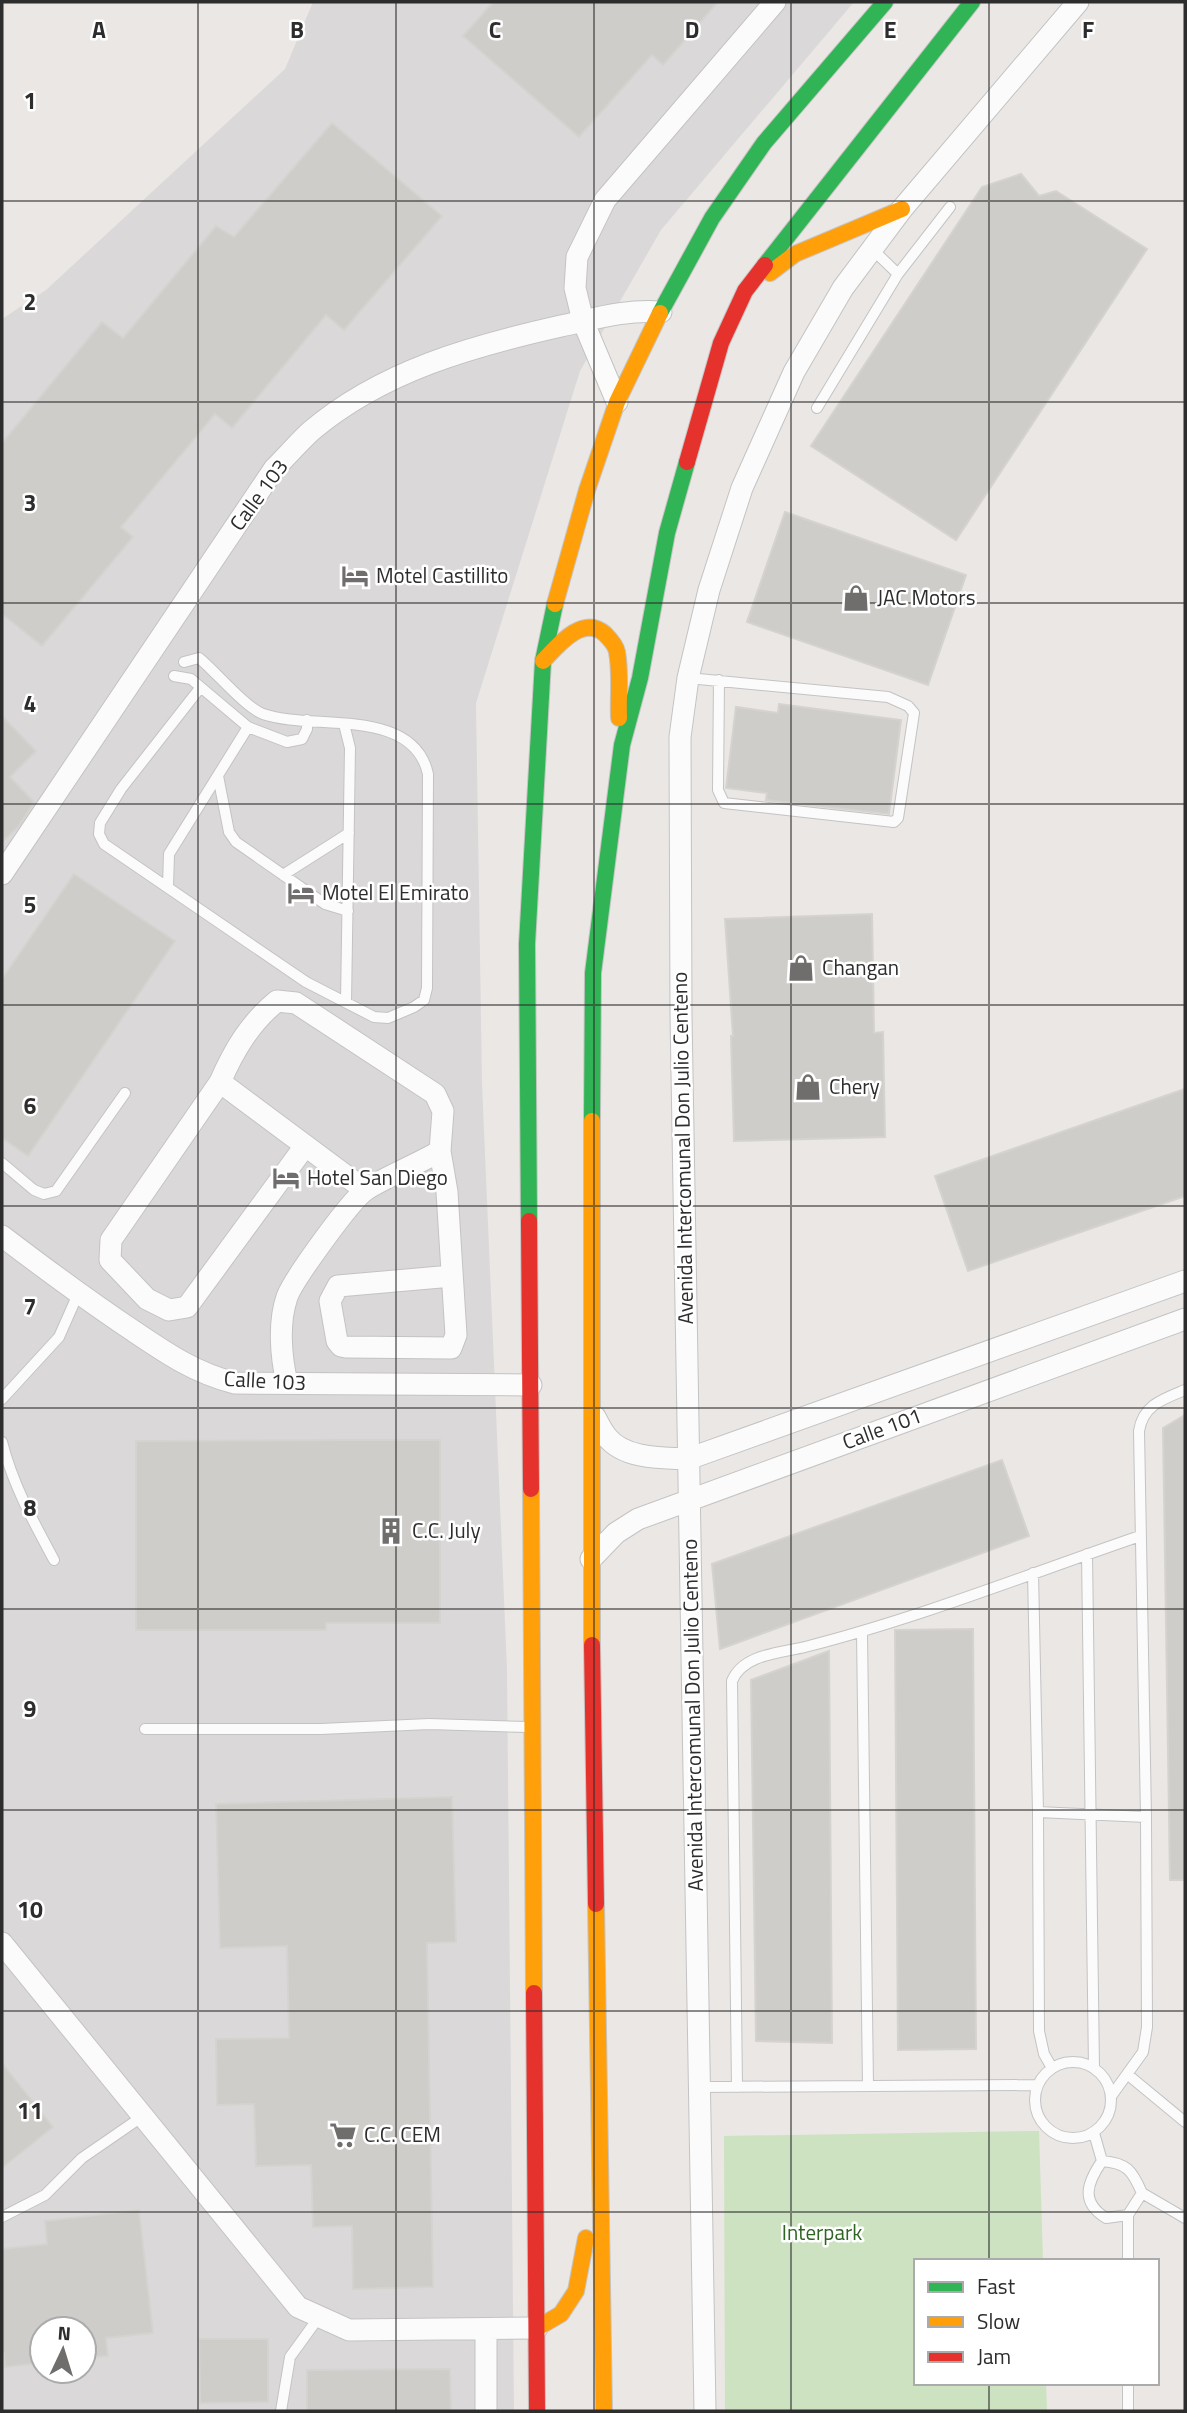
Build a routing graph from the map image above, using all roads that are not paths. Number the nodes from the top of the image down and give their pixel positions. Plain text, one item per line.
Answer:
1 (775, 2) edge
2 (885, 2) edge
3 (972, 2) edge
4 (1078, 2) edge
5 (950, 207) dead end
6 (902, 209) junction
7 (846, 233) junction
8 (873, 249) junction
9 (898, 274) junction
10 (745, 291) junction
11 (661, 312) junction
12 (583, 321) junction
13 (617, 402) junction
14 (817, 408) dead end
15 (543, 661) junction
16 (184, 662) dead end
17 (174, 676) dead end
18 (688, 678) junction
19 (719, 680) junction
20 (200, 688) junction
21 (307, 720) junction
22 (344, 723) junction
23 (248, 727) junction
24 (622, 745) junction
25 (218, 776) junction
26 (349, 833) junction
27 (2, 874) edge
28 (283, 875) junction
29 (168, 886) junction
30 (348, 911) junction
31 (346, 1002) junction
32 (220, 1082) junction
33 (125, 1093) dead end
34 (305, 1146) junction
35 (440, 1151) junction
36 (2, 1163) edge
37 (365, 1190) junction
38 (2, 1236) edge
39 (452, 1276) junction
40 (1185, 1281) edge
41 (78, 1294) junction
42 (1185, 1319) edge
43 (287, 1383) junction
44 (531, 1385) junction
45 (1185, 1390) edge
46 (2, 1399) edge
47 (593, 1415) junction
48 (2, 1442) edge
49 (688, 1458) junction
50 (689, 1500) junction
51 (1140, 1536) junction
52 (1087, 1554) junction
53 (591, 1559) junction
54 (54, 1560) dead end
55 (1033, 1573) junction
56 (862, 1632) junction
57 (533, 1727) junction
58 (145, 1729) dead end
59 (1038, 1812) junction
60 (1091, 1815) junction
61 (1146, 1817) junction
62 (2, 1943) edge
63 (1052, 2068) junction
64 (1094, 2068) junction
65 (1127, 2074) junction
66 (1038, 2085) junction
67 (868, 2086) junction
68 (700, 2087) junction
69 (737, 2087) junction
70 (1112, 2095) junction
71 (143, 2116) junction
72 (1185, 2123) edge
73 (1094, 2133) junction
74 (600, 2143) junction
75 (1101, 2161) junction
76 (1142, 2193) junction
77 (1128, 2215) junction
78 (2, 2217) edge
79 (1185, 2218) edge
80 (1128, 2259) edge
81 (319, 2316) junction
82 (537, 2328) junction
83 (486, 2330) junction
84 (1128, 2385) edge
85 (281, 2411) edge
86 (486, 2411) edge
87 (537, 2411) edge
88 (604, 2411) edge
89 (705, 2411) edge
90 (1128, 2411) edge

1 - 12 street
2 - 11 main road
3 - 10 main road
4 - 6 street, Avenida Intercomunal Don Julio Centeno
5 - 9 lane
6 - 7 main road
6 - 8 street, Avenida Intercomunal Don Julio Centeno
7 - 8 lane
7 - 10 main road
8 - 9 lane
8 - 18 street, Avenida Intercomunal Don Julio Centeno
9 - 14 lane
10 - 24 main road
11 - 12 street, Calle 103
11 - 13 main road
12 - 13 street
12 - 27 street, Calle 103
13 - 15 main road
15 - 24 main road
15 - 44 main road
16 - 21 lane
17 - 20 lane
18 - 19 lane
18 - 49 street, Avenida Intercomunal Don Julio Centeno
19 - 19 lane
20 - 23 lane
20 - 29 lane
21 - 22 lane
21 - 23 lane
22 - 26 lane
22 - 31 lane
23 - 25 lane
24 - 47 main road
25 - 28 lane
25 - 29 lane
26 - 28 lane
26 - 30 lane
28 - 30 lane
29 - 31 lane
30 - 31 lane
32 - 34 street
32 - 34 street
32 - 35 street
33 - 36 lane
34 - 37 street
35 - 37 street
35 - 39 street
37 - 43 street
38 - 41 street, Calle 103
39 - 39 street
40 - 49 street, Calle 101
41 - 43 street, Calle 103
41 - 46 lane
42 - 50 street, Calle 101
43 - 44 street, Calle 103
44 - 57 main road
45 - 51 lane
47 - 49 street, Calle 101
47 - 53 main road
48 - 54 lane
49 - 50 street, Avenida Intercomunal Don Julio Centeno
50 - 53 street, Calle 101
50 - 68 street, Avenida Intercomunal Don Julio Centeno
51 - 52 lane
51 - 61 lane
52 - 55 lane
52 - 60 lane
53 - 74 main road
55 - 56 lane
55 - 59 lane
56 - 67 lane
56 - 69 lane
57 - 58 lane
57 - 82 main road
59 - 60 lane
59 - 63 lane
60 - 61 lane
60 - 64 lane
61 - 65 lane
62 - 71 street
63 - 64 lane
63 - 66 lane
64 - 70 lane
65 - 70 lane
65 - 72 lane
66 - 67 lane
66 - 73 lane
67 - 69 lane
68 - 69 lane
68 - 89 street, Avenida Intercomunal Don Julio Centeno
70 - 73 lane
71 - 78 lane
71 - 81 street
73 - 75 lane
74 - 82 main road
74 - 88 main road
75 - 76 lane
75 - 77 lane
76 - 77 lane
76 - 79 lane
77 - 80 lane
81 - 83 street
81 - 85 lane
82 - 83 street
82 - 87 main road
83 - 86 street
84 - 90 lane

